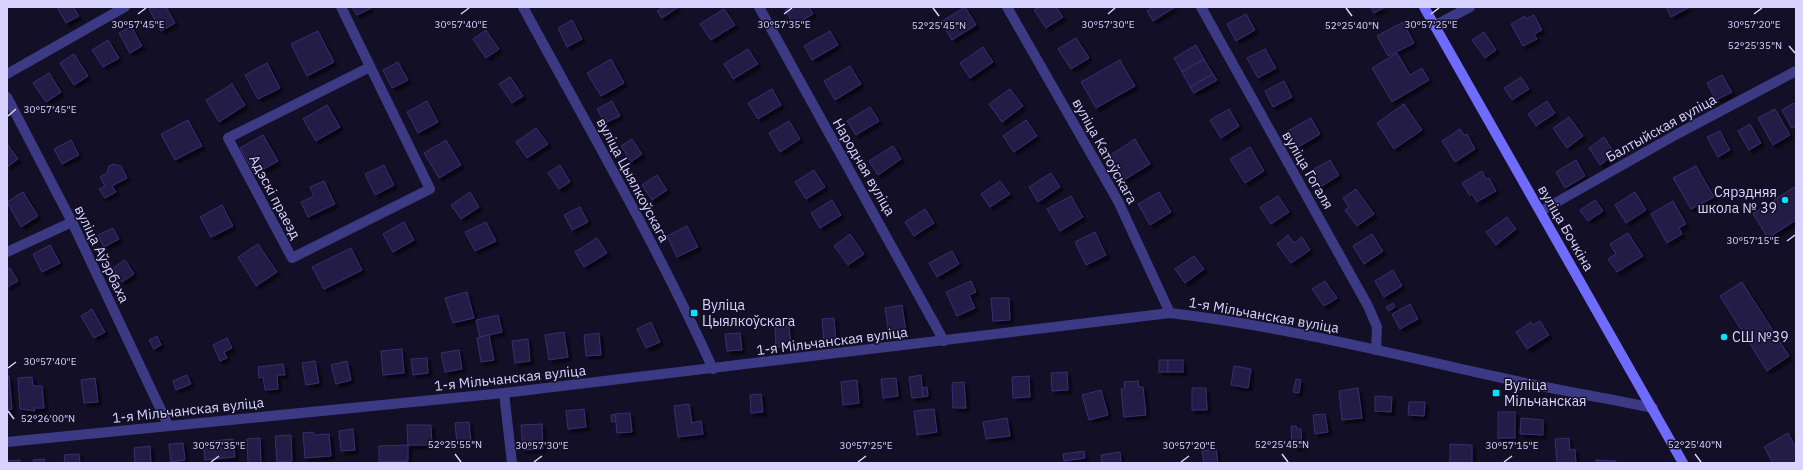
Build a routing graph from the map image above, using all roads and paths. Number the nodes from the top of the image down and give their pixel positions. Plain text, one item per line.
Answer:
1 (126, 7) edge
2 (341, 7) edge
3 (523, 7) edge
4 (759, 7) edge
5 (1007, 7) edge
6 (1201, 7) edge
7 (1424, 7) edge
8 (1470, 7) edge
9 (1434, 26) junction
10 (370, 67) junction
11 (1796, 71) edge
12 (7, 74) edge
13 (7, 97) edge
14 (1541, 211) junction
15 (72, 222) junction
16 (7, 252) edge
17 (1170, 313) junction
18 (944, 341) junction
19 (1376, 350) junction
20 (713, 369) junction
21 (504, 393) junction
22 (1653, 408) junction
23 (168, 425) junction
24 (7, 442) edge
25 (512, 463) edge
26 (1684, 463) edge

1 - 12 street
2 - 10 street, Адэскі праезд
3 - 20 street, вуліца Цыялкоўскага
4 - 18 street, Народная вуліца
5 - 17 street, вуліца Катоўскага
6 - 19 street, вуліца Гогаля
7 - 9 main road, вуліца Бочкіна
8 - 9 street
9 - 14 main road, вуліца Бочкіна
10 - 10 street, Адэскі праезд
11 - 14 street, Балтыйская вуліца
13 - 15 street, вуліца Аўэрбаха
14 - 22 main road, вуліца Бочкіна
15 - 16 street
15 - 23 street, вуліца Аўэрбаха
17 - 18 street, 1-я Мільчанская вуліца
17 - 19 street, 1-я Мільчанская вуліца
18 - 20 street, 1-я Мільчанская вуліца
19 - 22 street, 1-я Мільчанская вуліца
20 - 21 street, 1-я Мільчанская вуліца
21 - 23 street, 1-я Мільчанская вуліца
21 - 25 street
22 - 26 main road, вуліца Бочкіна
23 - 24 street, 1-я Мільчанская вуліца

